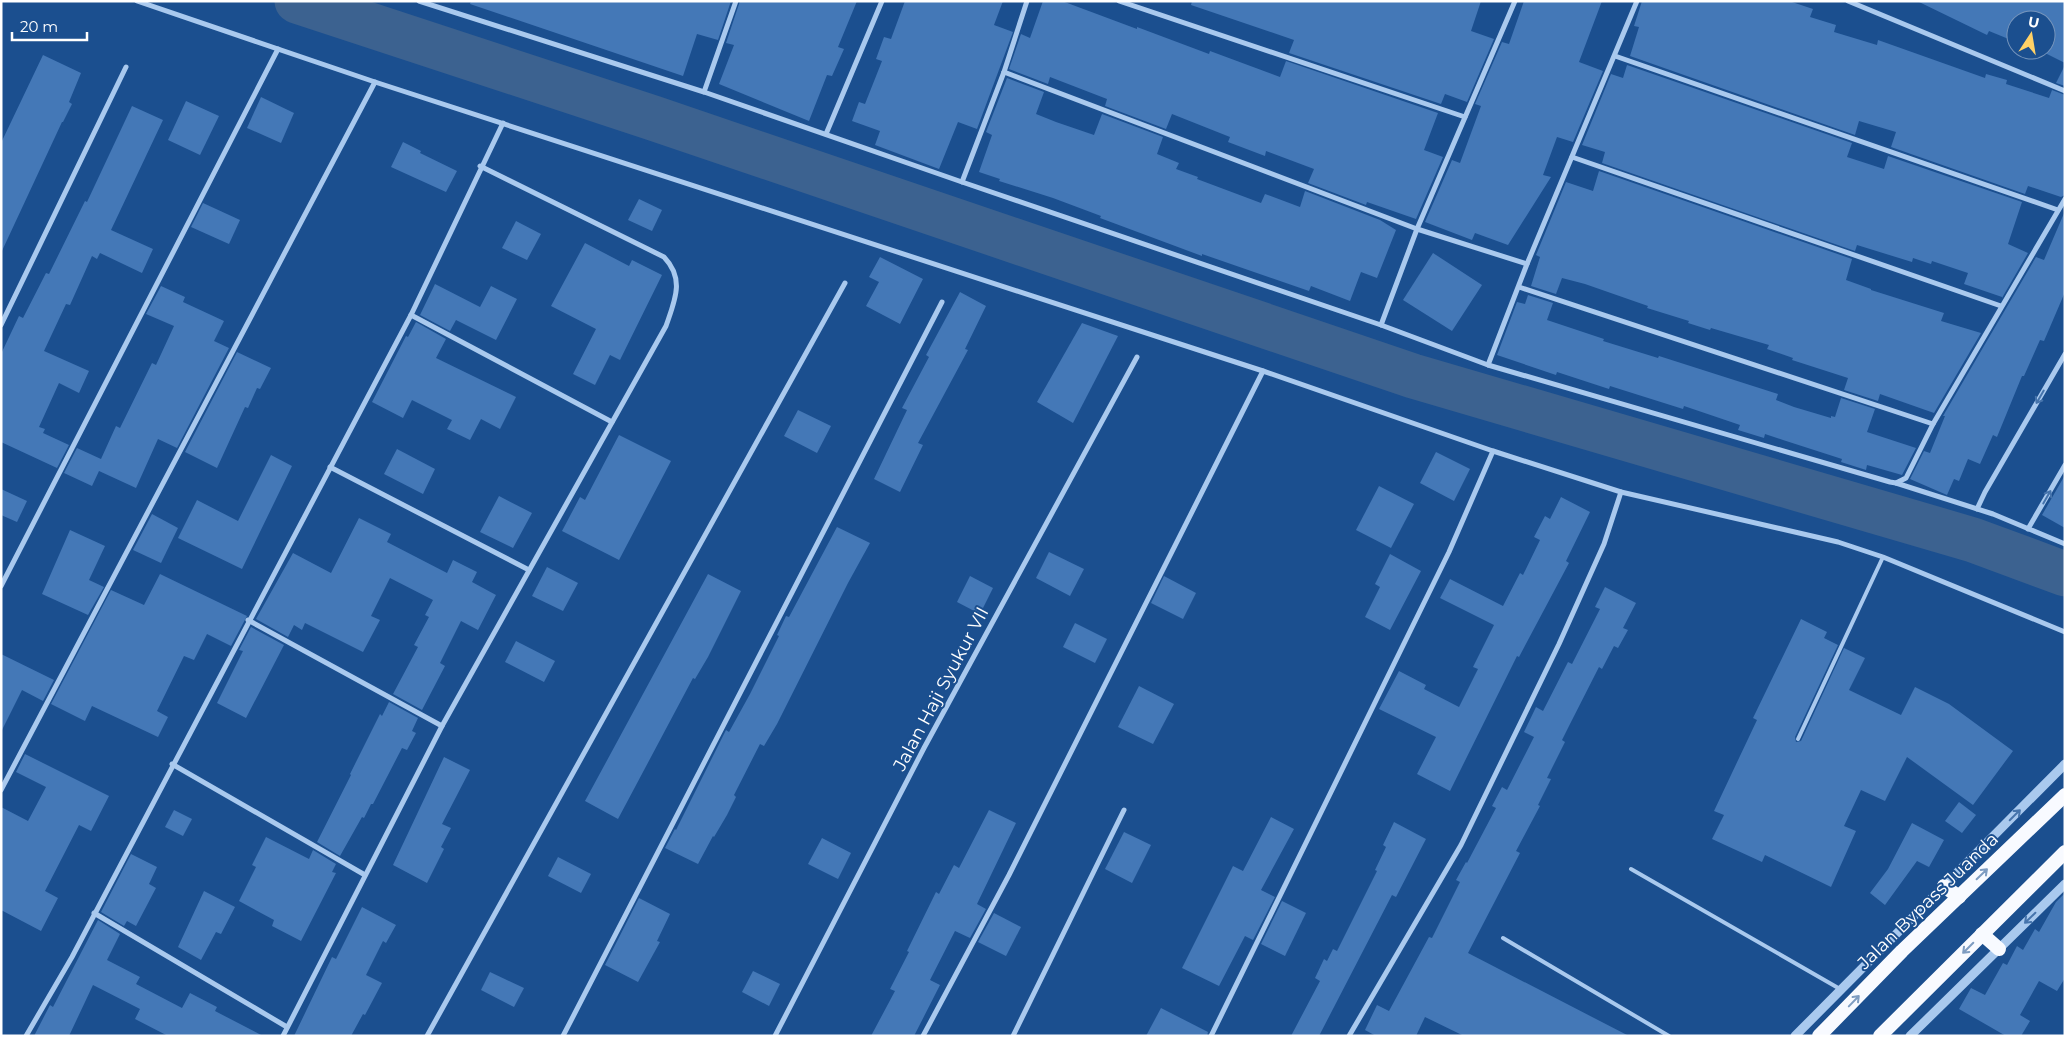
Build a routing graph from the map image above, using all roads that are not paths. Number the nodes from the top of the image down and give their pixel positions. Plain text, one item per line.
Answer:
1 (137, 1) edge
2 (419, 1) edge
3 (736, 1) edge
4 (882, 1) edge
5 (1027, 1) edge
6 (1119, 1) edge
7 (1515, 1) edge
8 (1637, 1) edge
9 (1848, 1) edge
10 (278, 49) junction
11 (1615, 56) junction
12 (126, 67) dead end
13 (1004, 72) junction
14 (375, 82) junction
15 (2065, 91) edge
16 (704, 92) junction
17 (1466, 117) junction
18 (503, 123) junction
19 (826, 134) junction
20 (1572, 157) junction
21 (480, 166) junction
22 (962, 182) junction
23 (2065, 199) edge
24 (2058, 210) junction
25 (1417, 229) junction
26 (1527, 264) junction
27 (845, 284) dead end
28 (1519, 287) junction
29 (942, 302) dead end
30 (2001, 306) junction
31 (411, 315) junction
32 (1, 325) edge
33 (1381, 325) junction
34 (2065, 354) edge
35 (1137, 358) dead end
36 (1488, 365) junction
37 (1263, 371) junction
38 (612, 422) junction
39 (1933, 424) junction
40 (1493, 451) junction
41 (2065, 465) edge
42 (330, 467) junction
43 (1896, 483) junction
44 (1621, 492) junction
45 (1977, 509) junction
46 (2028, 529) junction
47 (2065, 544) edge
48 (1883, 557) junction
49 (529, 570) junction
50 (1, 586) edge
51 (248, 620) junction
52 (2065, 632) edge
53 (442, 726) junction
54 (1798, 739) dead end
55 (172, 764) junction
56 (2065, 764) edge
57 (1, 790) edge
58 (2065, 795) edge
59 (1124, 810) dead end
60 (2065, 852) edge
61 (1631, 869) dead end
62 (365, 875) junction
63 (2065, 884) edge
64 (1944, 886) junction
65 (1959, 897) junction
66 (94, 913) junction
67 (1982, 934) junction
68 (1504, 938) dead end
69 (1999, 949) junction
70 (1841, 990) junction
71 (287, 1027) junction
72 (26, 1036) edge
73 (283, 1036) edge
74 (427, 1036) edge
75 (563, 1036) edge
76 (775, 1036) edge
77 (923, 1036) edge
78 (1013, 1036) edge
79 (1211, 1036) edge
80 (1348, 1036) edge
81 (1669, 1036) edge
82 (1796, 1036) edge
83 (1819, 1036) edge
84 (1880, 1036) edge
85 (1910, 1036) edge

1 - 10 street
2 - 16 street
3 - 16 street
4 - 19 street
5 - 13 street
6 - 17 street
7 - 17 street
8 - 11 street
9 - 15 street
10 - 14 street
10 - 50 street
11 - 20 street
11 - 24 street
12 - 32 street
13 - 22 street
13 - 25 street
14 - 18 street
14 - 57 street
16 - 19 street
17 - 25 street
18 - 21 street
18 - 37 street
19 - 22 street
20 - 26 street
20 - 30 street
21 - 31 street
21 - 38 street
22 - 33 street
23 - 24 street
24 - 30 street
25 - 26 street
25 - 33 street
26 - 28 street
27 - 74 street
28 - 36 street
28 - 39 street
29 - 75 street
30 - 39 street
31 - 38 street
31 - 42 street
33 - 36 street
34 -> 45 street
35 - 76 street, Jalan Haji Syukur VII
36 - 43 street
37 - 40 street
37 - 77 street
38 - 49 street
39 - 43 street
40 - 44 street
40 - 79 street
46 -> 41 street
42 - 49 street
42 - 51 street
43 - 45 street
44 - 48 street
44 - 80 street
45 - 46 street
46 - 47 street
48 - 52 street
48 - 54 lane
49 - 53 street
51 - 53 street
51 - 55 street
53 - 62 street
55 - 62 street
55 - 66 street
64 -> 56 street
65 -> 58 highway, Jalan Bypass Juanda
59 - 78 street
60 - 67 highway
61 - 70 lane
62 - 71 street
63 -> 69 street
64 - 65 highway
64 - 70 street
83 -> 65 highway, Jalan Bypass Juanda
66 - 71 street
66 - 72 street
67 - 69 highway
67 -> 84 highway
68 - 81 lane
69 - 85 street
70 - 82 street
71 - 73 street

